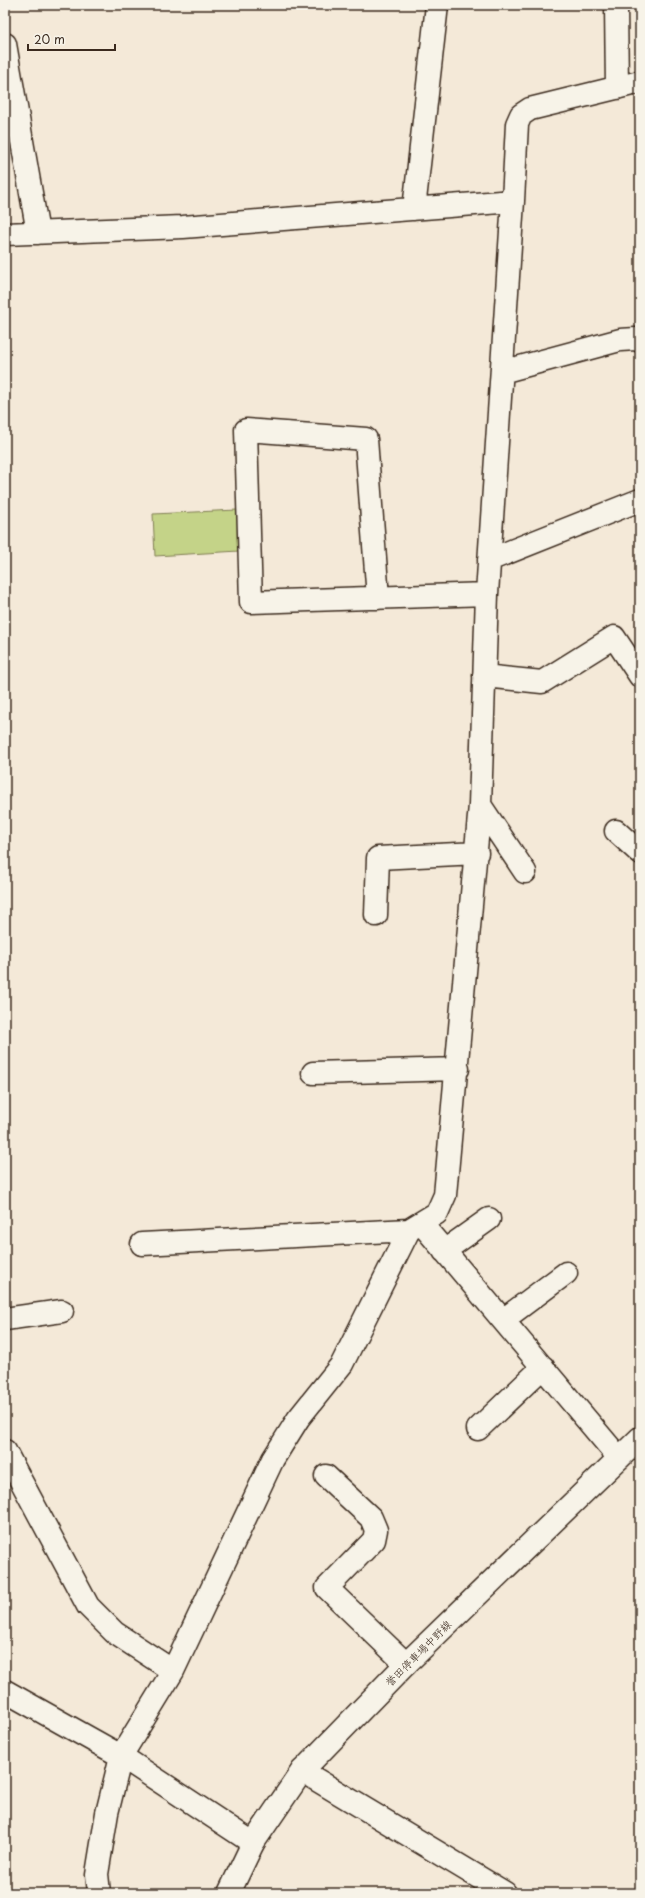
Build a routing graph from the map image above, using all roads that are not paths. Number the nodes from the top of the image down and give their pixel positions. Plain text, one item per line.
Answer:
1 (437, 5) edge
2 (616, 5) edge
3 (5, 44) edge
4 (632, 89) edge
5 (513, 201) junction
6 (414, 209) junction
7 (38, 233) junction
8 (5, 234) edge
9 (640, 341) edge
10 (502, 372) junction
11 (640, 500) edge
12 (489, 560) junction
13 (487, 594) junction
14 (378, 598) junction
15 (484, 676) junction
16 (640, 676) edge
17 (480, 805) junction
18 (616, 831) dead end
19 (477, 853) junction
20 (640, 853) edge
21 (525, 872) dead end
22 (376, 915) dead end
23 (458, 1069) junction
24 (313, 1073) dead end
25 (490, 1219) dead end
26 (415, 1226) junction
27 (142, 1244) dead end
28 (444, 1251) junction
29 (566, 1273) dead end
30 (62, 1311) dead end
31 (5, 1319) edge
32 (503, 1320) junction
33 (543, 1368) junction
34 (478, 1429) dead end
35 (640, 1438) edge
36 (5, 1451) edge
37 (619, 1458) junction
38 (326, 1476) dead end
39 (406, 1664) junction
40 (173, 1671) junction
41 (5, 1691) edge
42 (121, 1756) junction
43 (302, 1771) junction
44 (253, 1843) junction
45 (98, 1893) edge
46 (229, 1893) edge
47 (505, 1893) edge

1 - 6 street
2 - 4 street
3 - 7 street
4 - 5 street
5 - 6 street
5 - 10 street
6 - 7 street
7 - 8 street
9 - 10 street
10 - 12 street
11 - 12 street
12 - 13 street
13 - 14 street
13 - 15 street
14 - 14 street
15 - 16 street
15 - 17 street
17 - 19 street
17 - 21 street
18 - 20 street
19 - 22 street
19 - 23 street
23 - 24 street
23 - 26 street
25 - 28 street
26 - 27 street
26 - 28 street
26 - 40 street
28 - 32 street
29 - 32 street
30 - 31 street
32 - 33 street
33 - 34 street
33 - 37 street
35 - 37 street, 誉田停車場中野線
36 - 40 street
37 - 39 street, 誉田停車場中野線
38 - 39 street
39 - 43 street, 誉田停車場中野線
40 - 42 street
41 - 42 street
42 - 44 street
42 - 45 street
43 - 44 street, 誉田停車場中野線
43 - 47 street
44 - 46 street, 誉田停車場中野線

